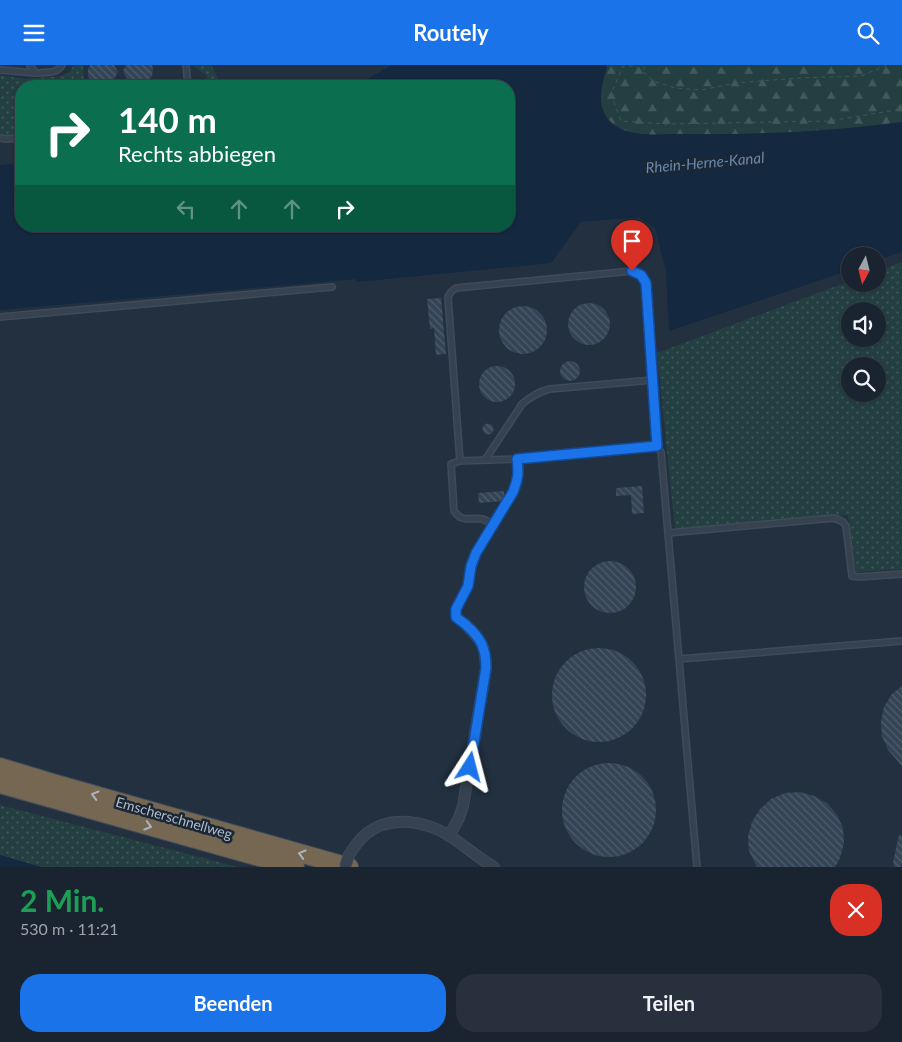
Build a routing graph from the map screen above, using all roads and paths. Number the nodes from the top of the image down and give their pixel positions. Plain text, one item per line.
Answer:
1 (30, 65) edge
2 (62, 65) edge
3 (186, 65) edge
4 (646, 65) edge
5 (887, 65) edge
6 (0, 70) edge
7 (642, 71) junction
8 (36, 73) junction
9 (187, 80) edge
10 (902, 109) edge
11 (0, 138) edge
12 (15, 138) edge
13 (332, 287) dead end
14 (0, 317) edge
15 (653, 380) junction
16 (657, 446) junction
17 (517, 459) junction
18 (485, 460) junction
19 (460, 461) junction
20 (494, 525) junction
21 (668, 533) junction
22 (902, 574) edge
23 (465, 624) joint
24 (902, 641) edge
25 (679, 659) junction
26 (0, 767) edge
27 (0, 784) edge
28 (449, 836) junction
29 (349, 861) edge
30 (295, 867) edge
31 (345, 867) edge
32 (494, 867) edge
33 (697, 867) edge

1 - 8 lane
2 - 8 lane
3 - 9 lane
4 - 7 path
5 - 7 path
6 - 8 lane
7 - 10 path
11 - 12 lane
13 - 14 lane
15 - 16 lane
15 - 18 lane
15 - 19 lane
16 - 17 lane
16 - 21 lane
17 - 18 lane
17 - 20 lane
18 - 19 lane
19 - 20 lane
20 - 23 lane
21 - 22 lane
21 - 25 lane
23 - 28 street
24 - 25 lane
25 - 33 lane
29 -> 26 highway, Emscherschnellweg
27 -> 30 highway, Emscherschnellweg
28 - 29 street
28 - 32 street
29 - 31 street, bridge

